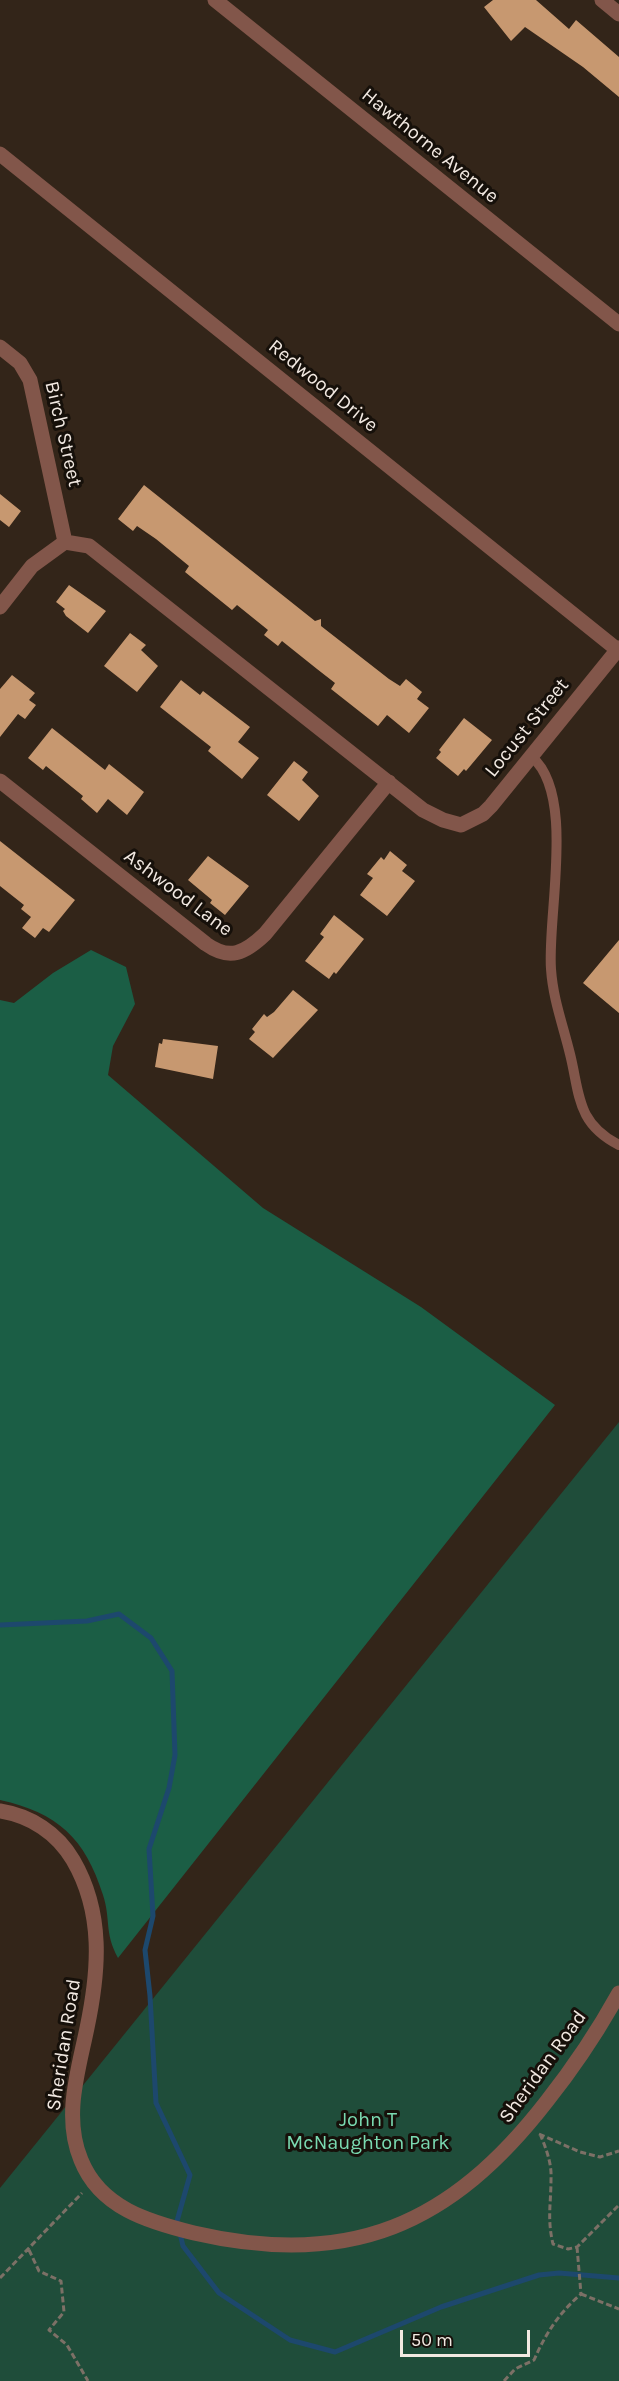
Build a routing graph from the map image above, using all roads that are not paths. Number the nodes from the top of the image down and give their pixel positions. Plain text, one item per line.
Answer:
1 (215, 0) edge
2 (602, 0) edge
3 (619, 14) edge
4 (0, 154) edge
5 (619, 324) edge
6 (0, 347) edge
7 (65, 542) junction
8 (0, 607) edge
9 (619, 650) edge
10 (531, 757) junction
11 (0, 781) edge
12 (389, 782) junction
13 (619, 1145) edge
14 (0, 1811) edge
15 (619, 1994) edge

1 - 5 street, Hawthorne Avenue
2 - 3 street
4 - 9 street, Redwood Drive
6 - 7 street, Birch Street
7 - 8 street
7 - 12 street
9 - 10 street, Locust Street
10 - 12 street, Locust Street
10 - 13 lane
11 - 12 street, Ashwood Lane
14 - 15 street, Sheridan Road

